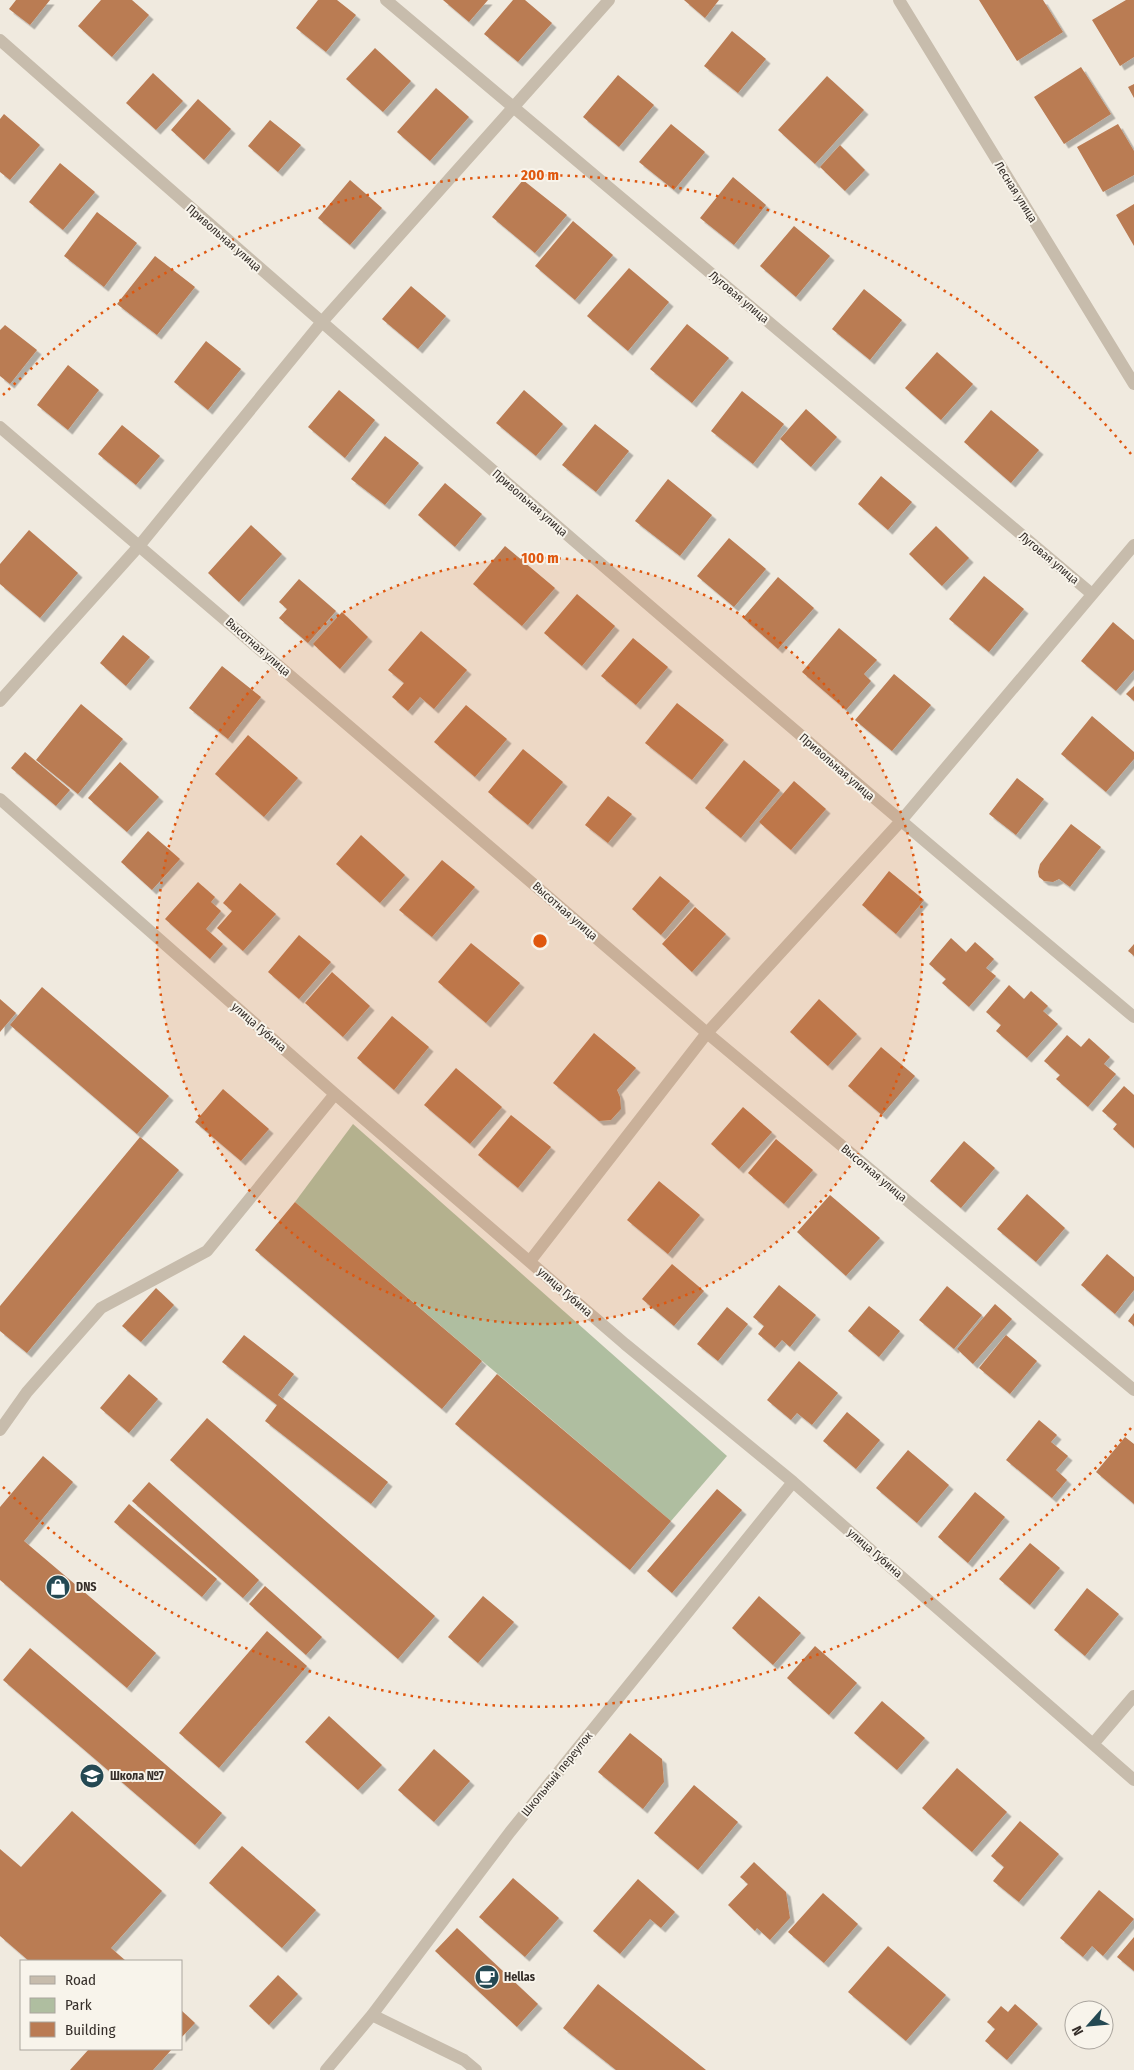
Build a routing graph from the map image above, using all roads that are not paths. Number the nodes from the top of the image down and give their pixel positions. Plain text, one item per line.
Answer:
1 (386, 0) edge
2 (609, 0) edge
3 (899, 0) edge
4 (0, 40) edge
5 (513, 107) junction
6 (322, 323) junction
7 (1134, 384) edge
8 (0, 427) edge
9 (1134, 545) edge
10 (139, 546) junction
11 (1092, 594) junction
12 (0, 701) edge
13 (0, 799) edge
14 (900, 822) junction
15 (1134, 1017) edge
16 (707, 1033) junction
17 (335, 1094) junction
18 (530, 1261) junction
19 (1134, 1390) edge
20 (0, 1430) edge
21 (793, 1482) junction
22 (1134, 1696) edge
23 (1092, 1744) junction
24 (1134, 1780) edge
25 (372, 2015) junction
26 (326, 2070) edge
27 (476, 2070) edge

1 - 5 street, Луговая улица
2 - 5 street
3 - 7 street, Лесная улица
4 - 6 street, Привольная улица
5 - 6 street
5 - 11 street, Луговая улица
6 - 10 street
6 - 14 street, Привольная улица
8 - 10 street, Высотная улица
9 - 11 street
10 - 12 street
10 - 16 street, Высотная улица
11 - 14 street
13 - 17 street, улица Губина
14 - 15 street, Привольная улица
14 - 16 street
16 - 18 street
16 - 19 street, Высотная улица
17 - 18 street, улица Губина
17 - 20 street
18 - 21 street, улица Губина
21 - 23 street, улица Губина
21 - 25 street, Школьный переулок
22 - 23 street
23 - 24 street, улица Губина
25 - 26 street, Школьный переулок
25 - 27 street

